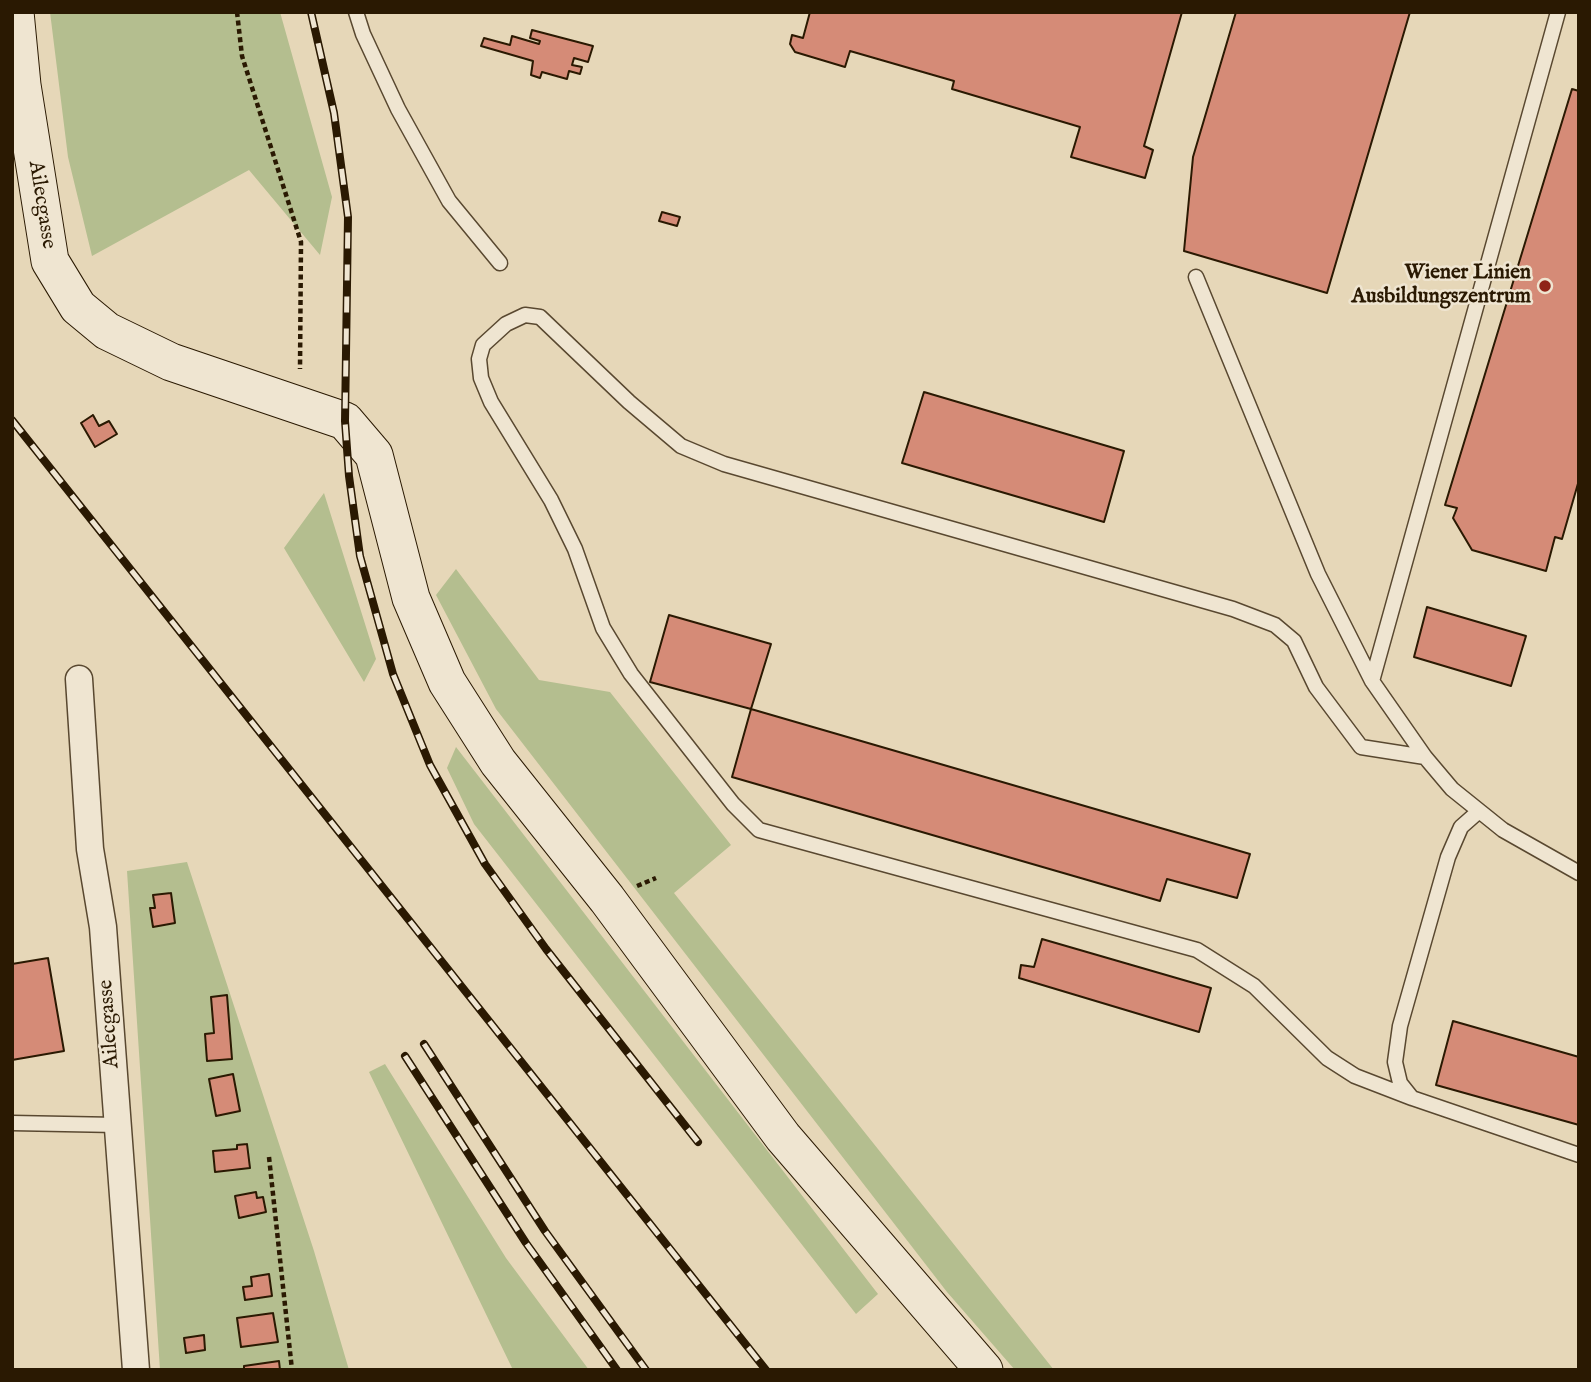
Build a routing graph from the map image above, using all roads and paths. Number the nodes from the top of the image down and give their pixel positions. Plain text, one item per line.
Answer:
1 (15, 12) edge
2 (237, 12) edge
3 (356, 12) edge
4 (1558, 12) edge
5 (500, 263) dead end
6 (1196, 277) dead end
7 (299, 405) junction
8 (79, 679) dead end
9 (1372, 681) junction
10 (1425, 757) junction
11 (1478, 812) junction
12 (1579, 873) edge
13 (1412, 1098) junction
14 (12, 1123) edge
15 (117, 1125) junction
16 (1579, 1155) edge
17 (269, 1157) dead end
18 (136, 1370) edge
19 (292, 1370) edge
20 (984, 1370) edge

1 - 7 street, Ailecgasse
2 - 7 path
3 - 5 lane
4 - 9 lane
6 - 9 lane
7 - 20 street, Ailecgasse
8 - 15 street, Ailecgasse
9 - 10 lane
10 - 11 lane
10 - 13 lane
11 - 12 lane
11 - 13 lane
13 - 16 lane
14 - 15 lane
15 - 18 street, Ailecgasse
17 - 19 path

